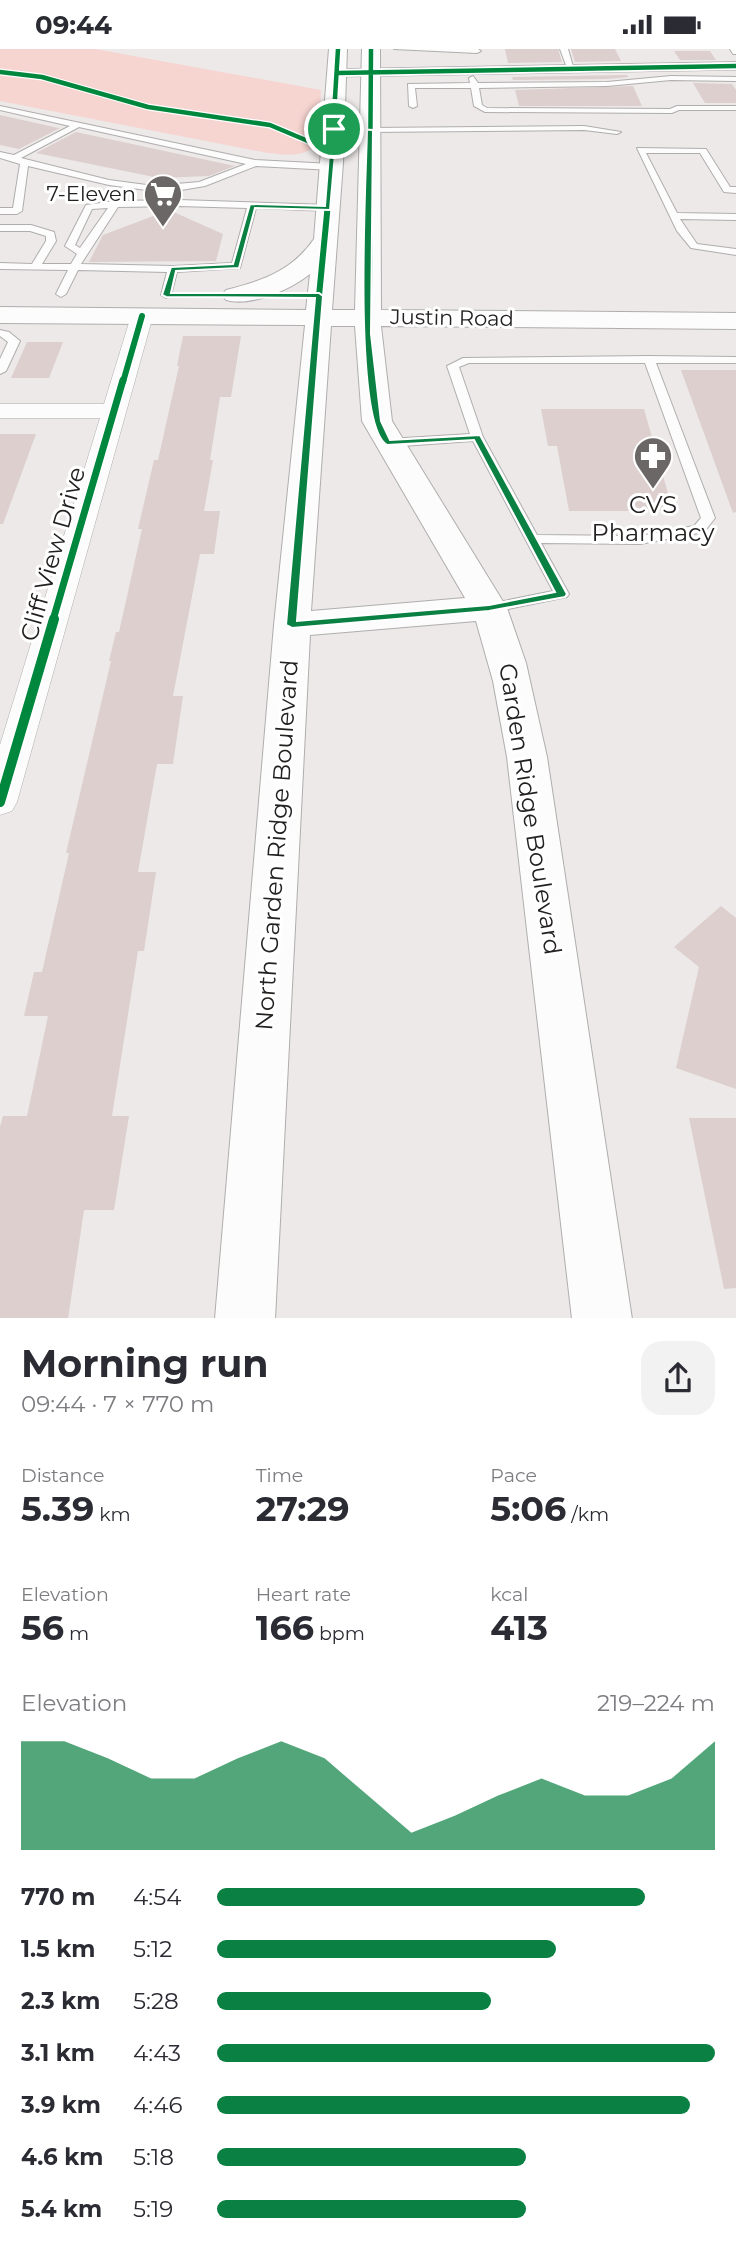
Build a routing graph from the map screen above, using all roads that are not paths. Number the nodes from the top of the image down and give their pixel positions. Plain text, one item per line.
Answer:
1 (338, 49) edge
2 (371, 49) edge
3 (398, 49) edge
4 (564, 49) edge
5 (647, 49) edge
6 (477, 50) edge
7 (656, 66) junction
8 (736, 66) edge
9 (571, 68) junction
10 (601, 68) junction
11 (698, 72) junction
12 (337, 73) junction
13 (370, 73) junction
14 (476, 77) junction
15 (736, 79) edge
16 (607, 83) junction
17 (413, 106) dead end
18 (0, 108) edge
19 (736, 108) edge
20 (79, 124) junction
21 (370, 125) junction
22 (334, 129) junction
23 (617, 132) dead end
24 (0, 155) edge
25 (20, 160) junction
26 (255, 163) junction
27 (332, 165) junction
28 (736, 190) edge
29 (115, 204) junction
30 (252, 205) junction
31 (328, 208) junction
32 (0, 211) edge
33 (674, 216) junction
34 (736, 216) edge
35 (0, 227) edge
36 (324, 241) junction
37 (736, 252) edge
38 (82, 253) junction
39 (0, 266) edge
40 (36, 266) junction
41 (75, 267) junction
42 (173, 269) junction
43 (0, 294) edge
44 (61, 294) junction
45 (166, 295) junction
46 (235, 295) junction
47 (736, 299) edge
48 (318, 307) junction
49 (368, 307) junction
50 (0, 315) edge
51 (142, 316) junction
52 (736, 321) edge
53 (0, 333) edge
54 (649, 359) junction
55 (736, 360) edge
56 (0, 371) edge
57 (0, 411) edge
58 (114, 411) junction
59 (477, 437) junction
60 (387, 443) junction
61 (532, 539) junction
62 (489, 608) junction
63 (292, 625) junction
64 (0, 801) edge
65 (245, 1318) edge
66 (602, 1318) edge

1 - 12 main road
2 - 13 main road
3 - 6 lane
4 - 9 lane
5 - 7 street
6 - 14 street
7 - 10 street
7 - 11 street
8 - 11 street
9 - 10 street
9 - 14 street
10 - 16 lane
11 - 15 lane
11 - 16 lane
12 - 13 street
12 - 22 main road
13 - 14 street
13 - 21 main road
14 - 16 lane
14 - 17 lane
14 - 19 lane
18 - 20 lane
20 - 25 lane
20 - 26 lane
21 - 22 main road
21 - 23 lane
21 - 49 main road, Garden Ridge Boulevard
22 - 27 main road
24 - 25 lane
25 - 26 lane
25 - 32 lane
26 - 27 lane
27 - 31 main road, North Garden Ridge Boulevard
28 - 33 lane
29 - 30 lane
29 - 38 lane
29 - 38 lane
30 - 31 lane
30 - 42 lane
31 - 36 main road, North Garden Ridge Boulevard
33 - 34 lane
33 - 37 lane
35 - 40 lane
36 - 46 main road
36 - 48 main road, North Garden Ridge Boulevard
38 - 41 lane
39 - 40 lane
40 - 41 lane
41 - 42 lane
41 - 44 lane
42 - 45 lane
43 - 44 main road, Justin Road
44 - 45 main road, Justin Road
45 - 46 main road, Justin Road
46 - 48 main road, Justin Road
47 - 49 main road, Justin Road
48 - 49 main road, Justin Road
48 - 51 main road, Justin Road
48 - 63 main road, North Garden Ridge Boulevard
49 - 52 main road, Justin Road
49 - 60 main road, Garden Ridge Boulevard
50 - 51 main road, Justin Road
51 - 58 street, Cliff View Drive
53 - 56 lane
54 - 55 lane
54 - 59 lane
54 - 61 lane
57 - 58 street
58 - 64 street, Cliff View Drive
59 - 60 lane
59 - 61 lane
60 - 62 main road, Garden Ridge Boulevard
61 - 62 lane
62 - 63 main road
62 - 66 main road, Garden Ridge Boulevard
63 - 65 main road, North Garden Ridge Boulevard

